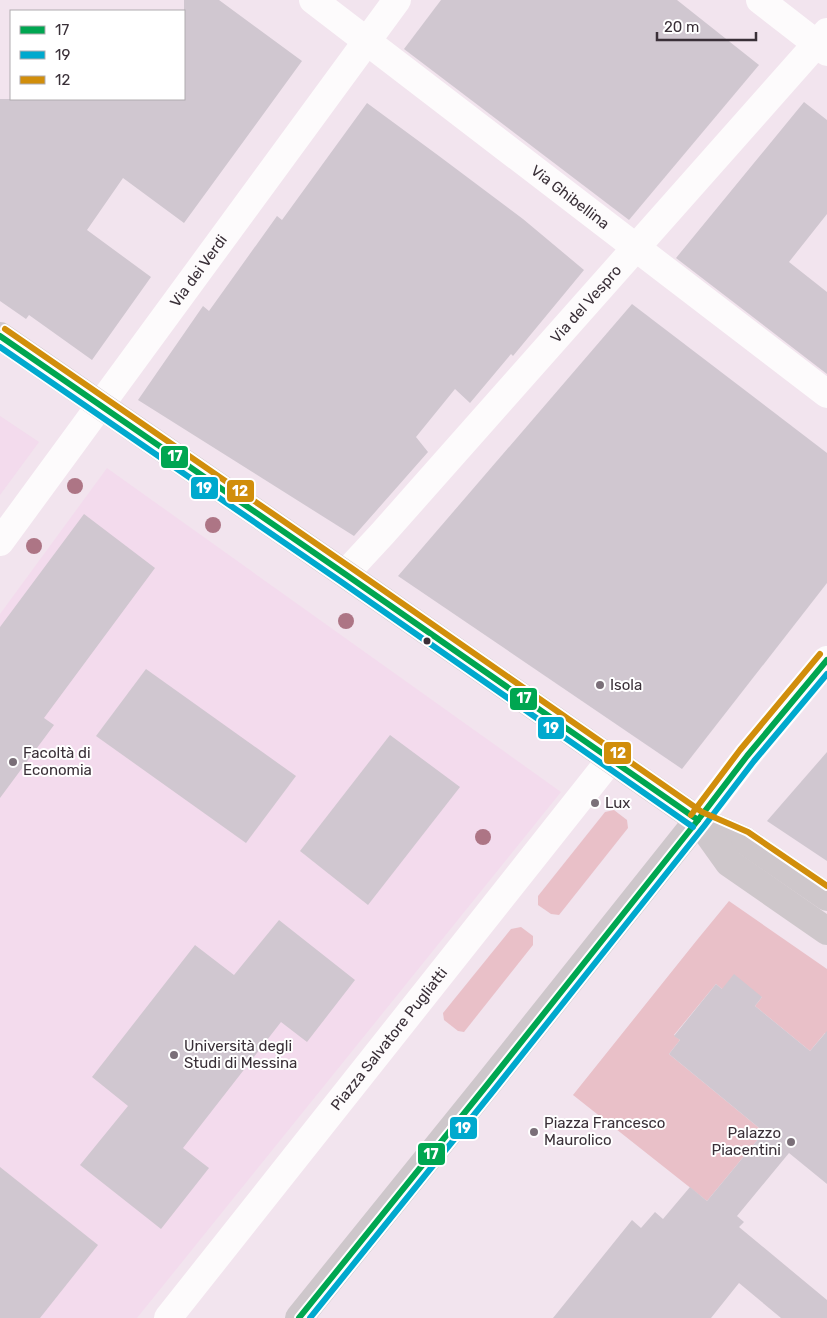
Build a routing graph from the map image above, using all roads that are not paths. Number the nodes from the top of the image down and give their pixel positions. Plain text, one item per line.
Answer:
1 (313, 0) edge
2 (397, 0) edge
3 (760, 0) edge
4 (367, 41) junction
5 (823, 43) edge
6 (636, 247) junction
7 (0, 336) edge
8 (827, 394) edge
9 (100, 405) junction
10 (0, 542) edge
11 (345, 574) junction
12 (827, 660) edge
13 (611, 759) junction
14 (698, 820) junction
15 (827, 897) edge
16 (827, 931) edge
17 (168, 1318) edge
18 (299, 1318) edge

1 - 4 street, Via Ghibellina
2 - 4 street, Via dei Verdi
3 - 5 street
4 - 6 street, Via Ghibellina
4 - 9 street, Via dei Verdi
5 - 6 street, Via del Vespro
6 - 8 street, Via Ghibellina
6 - 11 street, Via del Vespro
7 - 9 main road
9 - 10 street, Via dei Verdi
9 - 11 main road
11 - 13 main road
12 - 14 street
13 - 14 main road
13 - 17 street, Piazza Salvatore Pugliatti
14 - 15 main road
14 - 16 main road
14 - 18 main road

